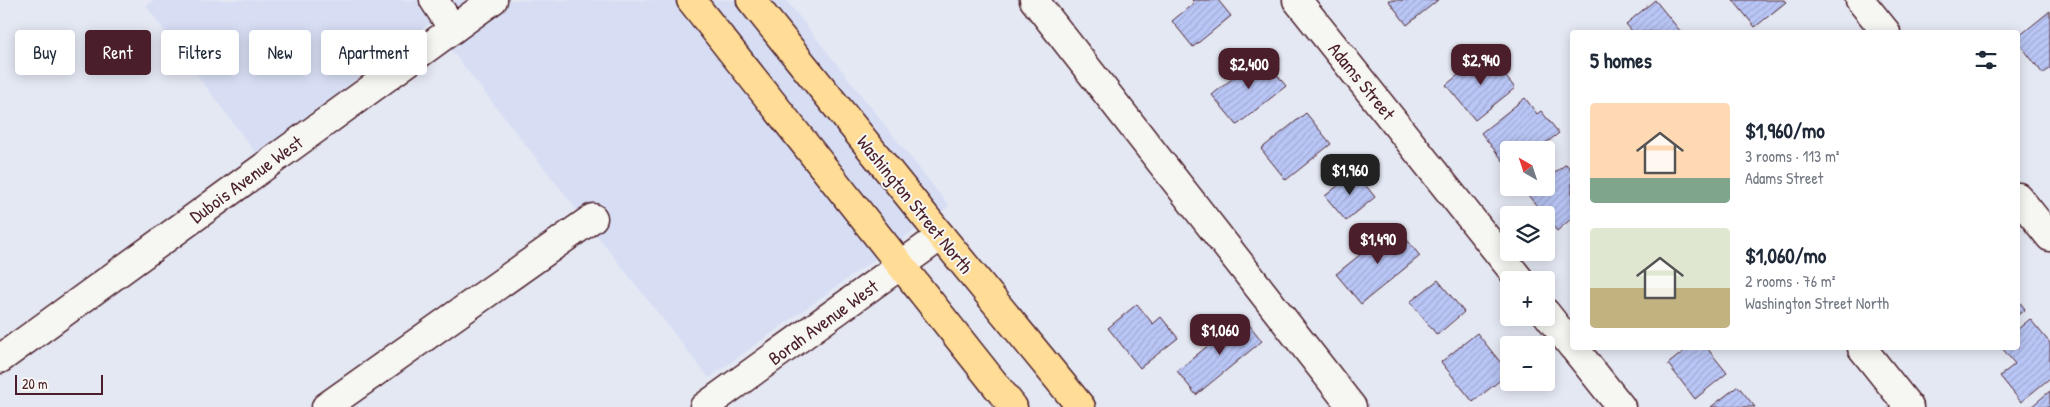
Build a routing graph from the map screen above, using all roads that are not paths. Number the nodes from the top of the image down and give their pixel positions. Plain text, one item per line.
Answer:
1 (434, 0) edge
2 (492, 0) edge
3 (691, 0) edge
4 (751, 0) edge
5 (1034, 0) edge
6 (1297, 0) edge
7 (1860, 0) edge
8 (453, 29) junction
9 (1884, 30) edge
10 (2020, 200) edge
11 (593, 218) dead end
12 (941, 236) junction
13 (2050, 237) edge
14 (901, 266) junction
15 (1513, 271) edge
16 (1555, 324) edge
17 (1570, 343) edge
18 (1575, 350) edge
19 (1864, 350) edge
20 (0, 359) edge
21 (326, 407) edge
22 (704, 407) edge
23 (1012, 407) edge
24 (1081, 407) edge
25 (1352, 407) edge
26 (1621, 407) edge
27 (1909, 407) edge

1 - 8 street
2 - 8 street, Dubois Avenue West
3 - 14 main road
4 - 12 main road, Washington Street North
5 - 25 street
6 - 15 street, Adams Street
7 - 9 street
8 - 20 street, Dubois Avenue West
10 - 13 street
11 - 21 street
12 - 14 street, Borah Avenue West
12 - 24 main road, Washington Street North
14 - 22 street, Borah Avenue West
14 - 23 main road
16 - 17 street
18 - 26 street
19 - 27 street

